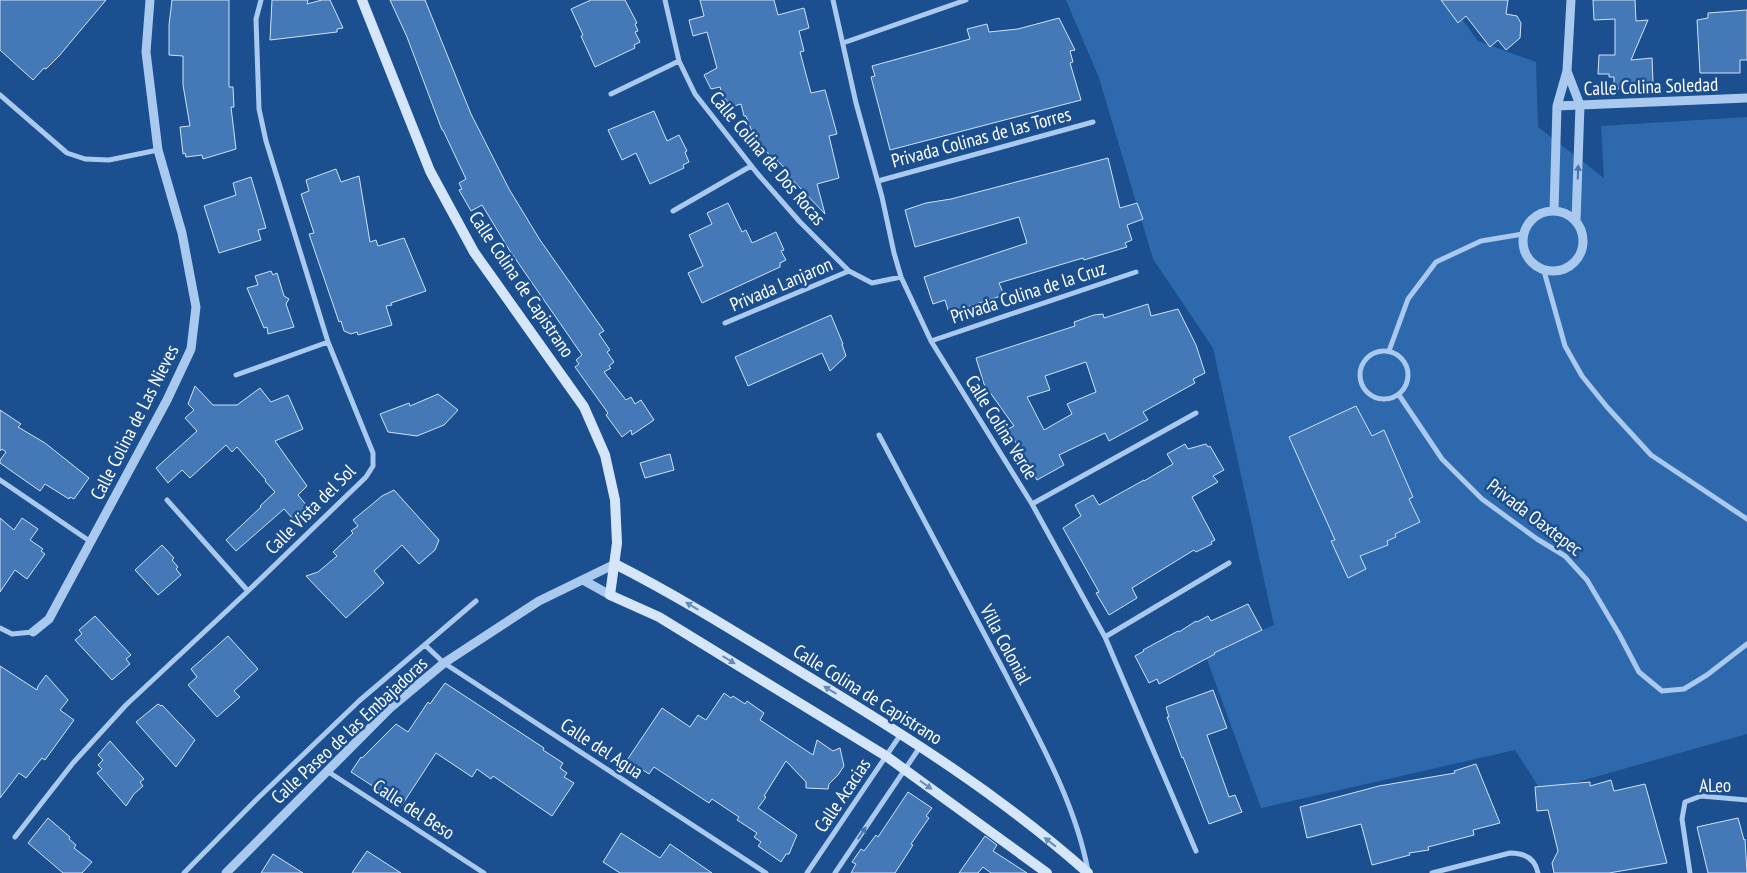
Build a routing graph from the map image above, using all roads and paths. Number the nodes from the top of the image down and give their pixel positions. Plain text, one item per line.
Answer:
1 (150, 0) edge
2 (261, 0) edge
3 (362, 0) edge
4 (665, 0) edge
5 (833, 0) edge
6 (966, 0) edge
7 (1571, 0) edge
8 (843, 43) junction
9 (679, 61) junction
10 (1567, 71) junction
11 (611, 94) dead end
12 (0, 95) edge
13 (1747, 98) edge
14 (1580, 105) junction
15 (1557, 106) junction
16 (1093, 122) dead end
17 (158, 150) junction
18 (751, 166) junction
19 (878, 181) junction
20 (673, 211) dead end
21 (1554, 211) junction
22 (1576, 221) junction
23 (1523, 234) junction
24 (1544, 271) junction
25 (849, 272) junction
26 (1136, 272) dead end
27 (901, 277) junction
28 (725, 323) dead end
29 (931, 341) junction
30 (328, 342) junction
31 (1389, 351) junction
32 (236, 376) dead end
33 (1399, 395) junction
34 (1196, 413) dead end
35 (879, 436) dead end
36 (0, 480) edge
37 (167, 500) dead end
38 (1032, 504) junction
39 (1747, 519) edge
40 (91, 542) junction
41 (1229, 562) dead end
42 (615, 564) junction
43 (583, 580) junction
44 (248, 591) junction
45 (610, 595) junction
46 (476, 601) dead end
47 (0, 628) edge
48 (33, 632) joint
49 (1105, 637) junction
50 (1747, 644) edge
51 (425, 645) junction
52 (444, 663) junction
53 (901, 734) junction
54 (920, 747) junction
55 (886, 756) junction
56 (904, 770) junction
57 (327, 771) junction
58 (1747, 800) edge
59 (15, 837) dead end
60 (1196, 851) dead end
61 (184, 873) edge
62 (226, 873) edge
63 (484, 873) edge
64 (766, 873) edge
65 (807, 873) edge
66 (835, 873) edge
67 (1047, 873) edge
68 (1088, 873) edge
69 (1432, 873) edge
70 (1538, 873) edge
71 (1690, 873) edge

1 - 17 street, Calle Colina de Las Nieves
2 - 30 street, Calle Vista del Sol
3 - 42 main road, Calle Colina de Capistrano
4 - 9 street, Calle Colina de Dos Rocas
5 - 8 street, Calle Colina Verde
6 - 8 street
7 - 10 street
8 - 19 street, Calle Colina Verde
9 - 11 street
9 - 18 street, Calle Colina de Dos Rocas
10 - 14 street
10 - 15 street
12 - 17 street
13 - 14 street, Calle Colina Soledad
14 - 15 street, Calle Colina Soledad
22 -> 14 street
15 - 21 street
16 - 19 street, Privada Colinas de las Torres
17 - 40 street, Calle Colina de Las Nieves
18 - 20 street
18 - 25 street, Calle Colina de Dos Rocas
19 - 27 street, Calle Colina Verde
21 - 22 street
21 - 23 street
22 - 24 street
23 - 24 street
23 - 31 street
24 - 39 street
25 - 27 street, Calle Colina de Dos Rocas
25 - 28 street, Privada Lanjaron
26 - 29 street, Privada Colina de la Cruz
27 - 29 street, Calle Colina Verde
29 - 38 street, Calle Colina Verde
30 - 32 street
30 - 44 street, Calle Vista del Sol
31 - 33 street
31 - 33 street
33 - 50 street, Privada Oaxtepec
34 - 38 street
35 - 68 street, Villa Colonial
36 - 40 street
37 - 44 street
38 - 49 street, Calle Colina Verde
40 - 48 street, Calle Colina de Las Nieves
41 - 49 street
42 - 43 street, Calle Paseo de las Embajadoras
42 - 45 main road, Calle Colina de Capistrano
53 -> 42 main road, Calle Colina de Capistrano
43 - 45 street
43 - 52 street, Calle Paseo de las Embajadoras
44 - 59 street, Calle Vista del Sol
45 -> 55 main road
46 - 51 street
47 - 48 street
49 - 60 street, Calle Colina Verde
51 - 52 street, Calle del Agua
51 - 61 street
52 - 57 street, Calle Paseo de las Embajadoras
52 - 64 street, Calle del Agua
53 - 54 main road, Calle Colina de Capistrano
53 - 55 street, Calle Acacias
54 - 56 street, Calle Acacias
68 -> 54 main road, Calle Colina de Capistrano
55 - 56 main road
55 - 65 street, Calle Acacias
66 -> 56 street, Calle Acacias
56 -> 67 main road
57 - 62 street, Calle Paseo de las Embajadoras
57 - 63 street, Calle del Beso
58 - 71 street, ALeo
69 - 70 street

